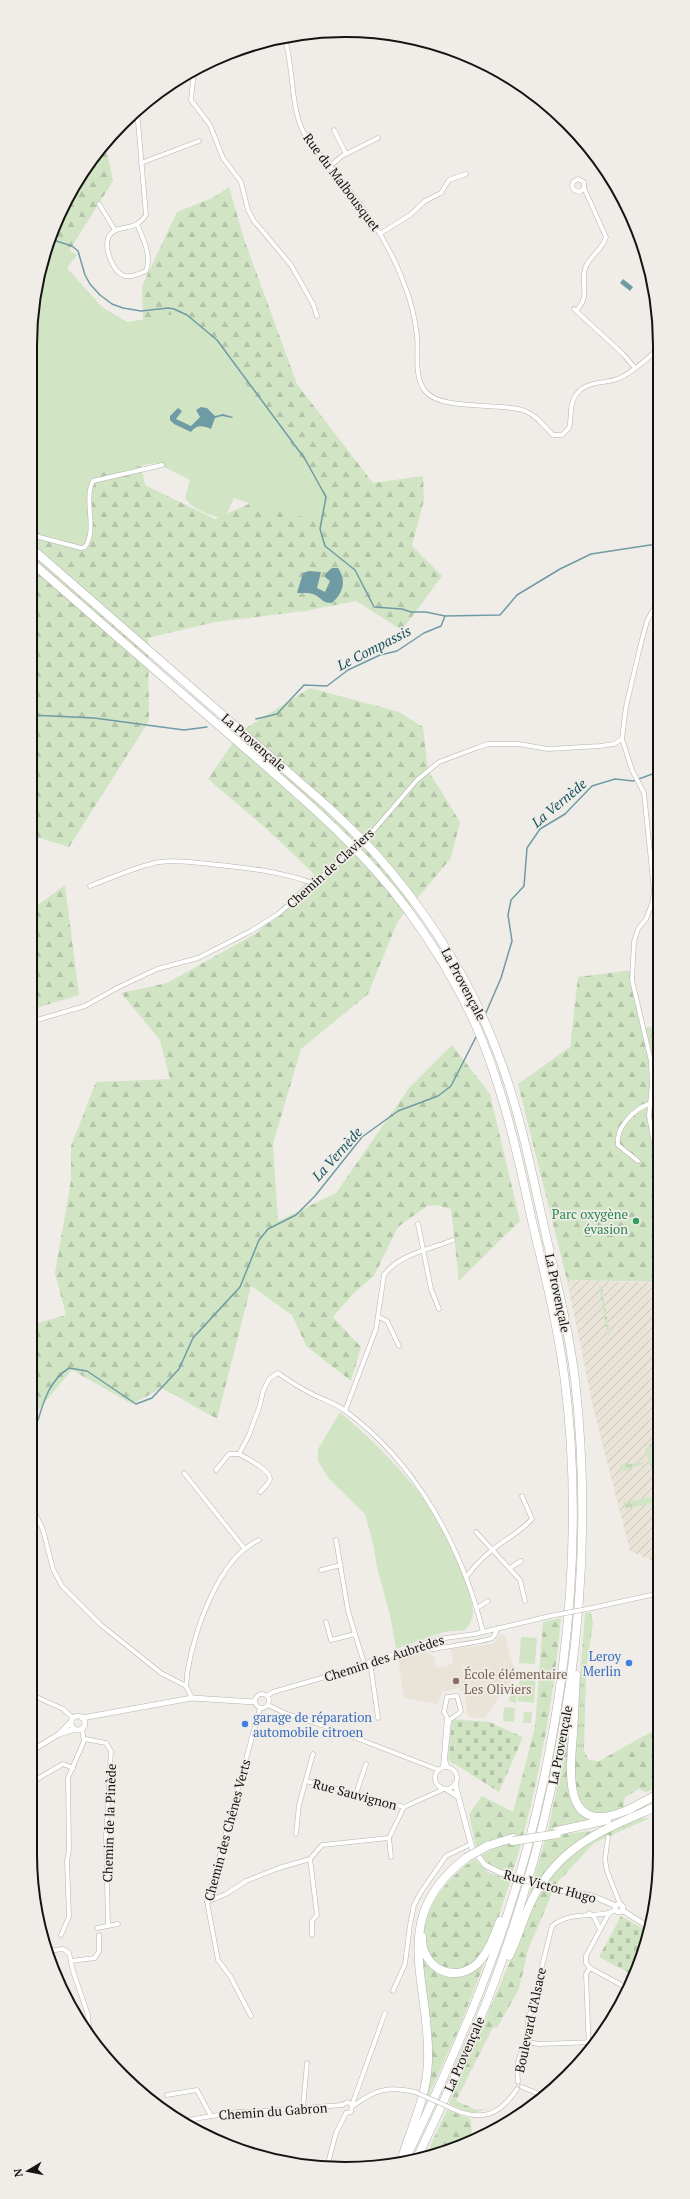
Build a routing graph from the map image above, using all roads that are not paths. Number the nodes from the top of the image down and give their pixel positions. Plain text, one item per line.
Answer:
1 (285, 43) edge
2 (193, 77) edge
3 (138, 117) edge
4 (334, 130) dead end
5 (378, 138) dead end
6 (199, 141) dead end
7 (346, 154) junction
8 (141, 163) junction
9 (330, 166) junction
10 (466, 174) dead end
11 (584, 188) dead end
12 (99, 204) dead end
13 (137, 224) junction
14 (115, 230) junction
15 (381, 233) junction
16 (317, 316) dead end
17 (653, 353) edge
18 (635, 368) junction
19 (162, 465) dead end
20 (37, 535) edge
21 (37, 553) edge
22 (37, 567) edge
23 (653, 610) edge
24 (622, 739) junction
25 (653, 881) edge
26 (315, 884) junction
27 (90, 886) dead end
28 (653, 898) edge
29 (37, 1020) edge
30 (649, 1104) junction
31 (653, 1141) edge
32 (638, 1161) dead end
33 (418, 1224) dead end
34 (453, 1240) dead end
35 (424, 1251) junction
36 (439, 1309) dead end
37 (379, 1317) junction
38 (399, 1346) dead end
39 (346, 1411) junction
40 (239, 1454) junction
41 (216, 1470) dead end
42 (184, 1473) dead end
43 (260, 1492) dead end
44 (522, 1496) dead end
45 (37, 1517) edge
46 (476, 1532) dead end
47 (259, 1540) dead end
48 (336, 1540) dead end
49 (244, 1548) junction
50 (493, 1550) junction
51 (521, 1561) dead end
52 (341, 1565) junction
53 (510, 1568) junction
54 (321, 1570) dead end
55 (466, 1577) junction
56 (653, 1595) edge
57 (525, 1600) dead end
58 (488, 1601) dead end
59 (477, 1608) junction
60 (577, 1620) junction
61 (326, 1622) dead end
62 (498, 1628) junction
63 (483, 1632) junction
64 (355, 1634) junction
65 (426, 1643) junction
66 (370, 1661) junction
67 (364, 1663) junction
68 (186, 1686) junction
69 (267, 1696) junction
70 (37, 1697) edge
71 (192, 1698) junction
72 (255, 1702) junction
73 (268, 1705) junction
74 (260, 1708) junction
75 (95, 1716) junction
76 (82, 1718) junction
77 (378, 1718) dead end
78 (72, 1720) junction
79 (83, 1727) junction
80 (75, 1729) junction
81 (59, 1734) junction
82 (85, 1739) junction
83 (37, 1748) edge
84 (313, 1754) dead end
85 (366, 1764) dead end
86 (428, 1767) junction
87 (72, 1768) junction
88 (443, 1768) junction
89 (435, 1777) junction
90 (37, 1778) edge
91 (306, 1781) junction
92 (436, 1783) junction
93 (455, 1784) junction
94 (445, 1789) junction
95 (356, 1794) junction
96 (432, 1794) junction
97 (653, 1796) edge
98 (458, 1798) junction
99 (404, 1807) junction
100 (632, 1808) junction
101 (653, 1808) edge
102 (628, 1818) junction
103 (557, 1832) junction
104 (296, 1834) dead end
105 (608, 1837) dead end
106 (389, 1838) junction
107 (471, 1844) junction
108 (391, 1857) dead end
109 (310, 1859) junction
110 (467, 1859) junction
111 (516, 1885) junction
112 (207, 1902) junction
113 (617, 1907) junction
114 (588, 1913) junction
115 (609, 1913) junction
116 (118, 1924) dead end
117 (645, 1925) edge
118 (108, 1926) junction
119 (96, 1928) dead end
120 (600, 1929) junction
121 (62, 1935) dead end
122 (99, 1935) dead end
123 (312, 1935) dead end
124 (52, 1950) edge
125 (71, 1961) junction
126 (590, 1968) junction
127 (495, 1982) junction
128 (623, 1985) edge
129 (394, 1991) dead end
130 (385, 2013) dead end
131 (251, 2016) dead end
132 (89, 2025) edge
133 (528, 2042) junction
134 (588, 2042) joint
135 (307, 2063) dead end
136 (518, 2082) junction
137 (522, 2087) junction
138 (517, 2089) junction
139 (538, 2094) edge
140 (167, 2095) dead end
141 (342, 2105) junction
142 (353, 2105) junction
143 (303, 2108) junction
144 (346, 2113) junction
145 (211, 2116) junction
146 (189, 2120) edge
147 (419, 2153) edge
148 (403, 2156) edge
149 (407, 2156) edge
150 (328, 2161) edge

1 - 9 street, Rue du Malbousquet
2 - 16 street
3 - 8 street
4 - 7 street
5 - 7 street
6 - 8 street
7 - 9 street
8 - 13 street
9 - 15 street, Rue du Malbousquet
10 - 15 street
11 - 18 street
12 - 14 street
13 - 14 street
13 - 14 street
15 - 18 street, Rue du Malbousquet
17 - 18 street, Rue du Malbousquet
19 - 20 street
21 - 60 highway, La Provençale
22 - 111 highway, La Provençale
23 - 24 street
24 - 25 street
24 - 26 street, Chemin de Claviers, bridge
26 - 27 street
26 - 29 street, Chemin de Claviers
28 - 30 street
30 - 31 street
30 - 32 street
33 - 35 street
34 - 35 street
35 - 36 street
35 - 37 street
37 - 38 street
37 - 39 street
39 - 40 street
39 - 55 street
40 - 41 street
40 - 43 street
42 - 49 street
44 - 50 street
45 - 68 street
46 - 50 street
47 - 49 street
48 - 52 street
49 - 68 street
50 - 53 street
50 - 55 street
51 - 53 street
52 - 54 street
52 - 64 street
53 - 57 street
55 - 59 street
56 - 62 street, Chemin des Aubrèdes, bridge
58 - 59 street
59 - 63 street
60 - 100 highway
60 - 127 highway, La Provençale
61 - 64 street
62 - 63 street, Chemin des Aubrèdes
62 - 65 street
63 - 65 street, Chemin des Aubrèdes
64 - 67 street
65 - 66 street, Chemin des Aubrèdes
66 - 67 street, Chemin des Aubrèdes
66 - 77 street
67 - 69 street, Chemin des Aubrèdes
68 - 71 street
69 - 72 street
69 - 73 street
70 - 78 street
71 - 72 street
71 - 75 street
72 - 74 street
73 - 74 street
73 - 86 street
74 - 112 street, Chemin des Chênes Verts
75 - 76 street
75 - 79 street
76 - 78 street
76 - 79 street
78 - 80 street
78 - 81 street
79 - 80 street
79 - 82 street
80 - 81 street
81 - 83 street
82 - 87 street
82 - 118 street, Chemin de la Pinède
84 - 91 street
85 - 95 street
86 - 88 street
86 - 89 street
87 - 90 street
87 - 121 street
88 - 88 street
88 - 89 street
88 - 93 street
89 - 92 street
91 - 95 street, Rue Sauvignon
91 - 104 street
92 - 94 street
92 - 96 street
93 - 94 street
93 - 98 street, Rue Victor Hugo
94 - 96 street
94 - 98 street
95 - 99 street, Rue Sauvignon
96 - 99 street
97 - 100 highway
98 - 107 street, Rue Victor Hugo
99 - 106 street
100 - 103 highway
101 - 102 highway
102 - 103 highway
102 - 127 highway
103 - 110 highway, bridge
105 - 113 street
106 - 108 street
106 - 109 street
107 - 113 street, Rue Victor Hugo, bridge
107 - 129 street
109 - 112 street
109 - 123 street
110 - 111 highway
110 - 148 highway
111 - 149 highway, La Provençale
112 - 131 street, Chemin des Chênes Verts
113 - 115 street, Boulevard d'Alsace
113 - 117 street
114 - 115 street, Boulevard d'Alsace
114 - 120 street
114 - 133 street, Boulevard d'Alsace
115 - 120 street
116 - 118 street
118 - 119 street
120 - 126 street
122 - 125 street
124 - 125 street
125 - 132 street
126 - 128 street
126 - 134 street
127 - 147 highway, La Provençale
130 - 142 street
133 - 134 street
133 - 136 street, Boulevard d'Alsace
135 - 143 street
136 - 137 street
136 - 138 street
137 - 138 street
137 - 139 street
138 - 142 street, Boulevard d'Alsace, bridge
140 - 145 street
141 - 142 street
141 - 143 street, Chemin du Gabron
141 - 144 street
142 - 144 street
143 - 145 street, Chemin du Gabron
144 - 150 street
145 - 146 street, Chemin du Gabron

